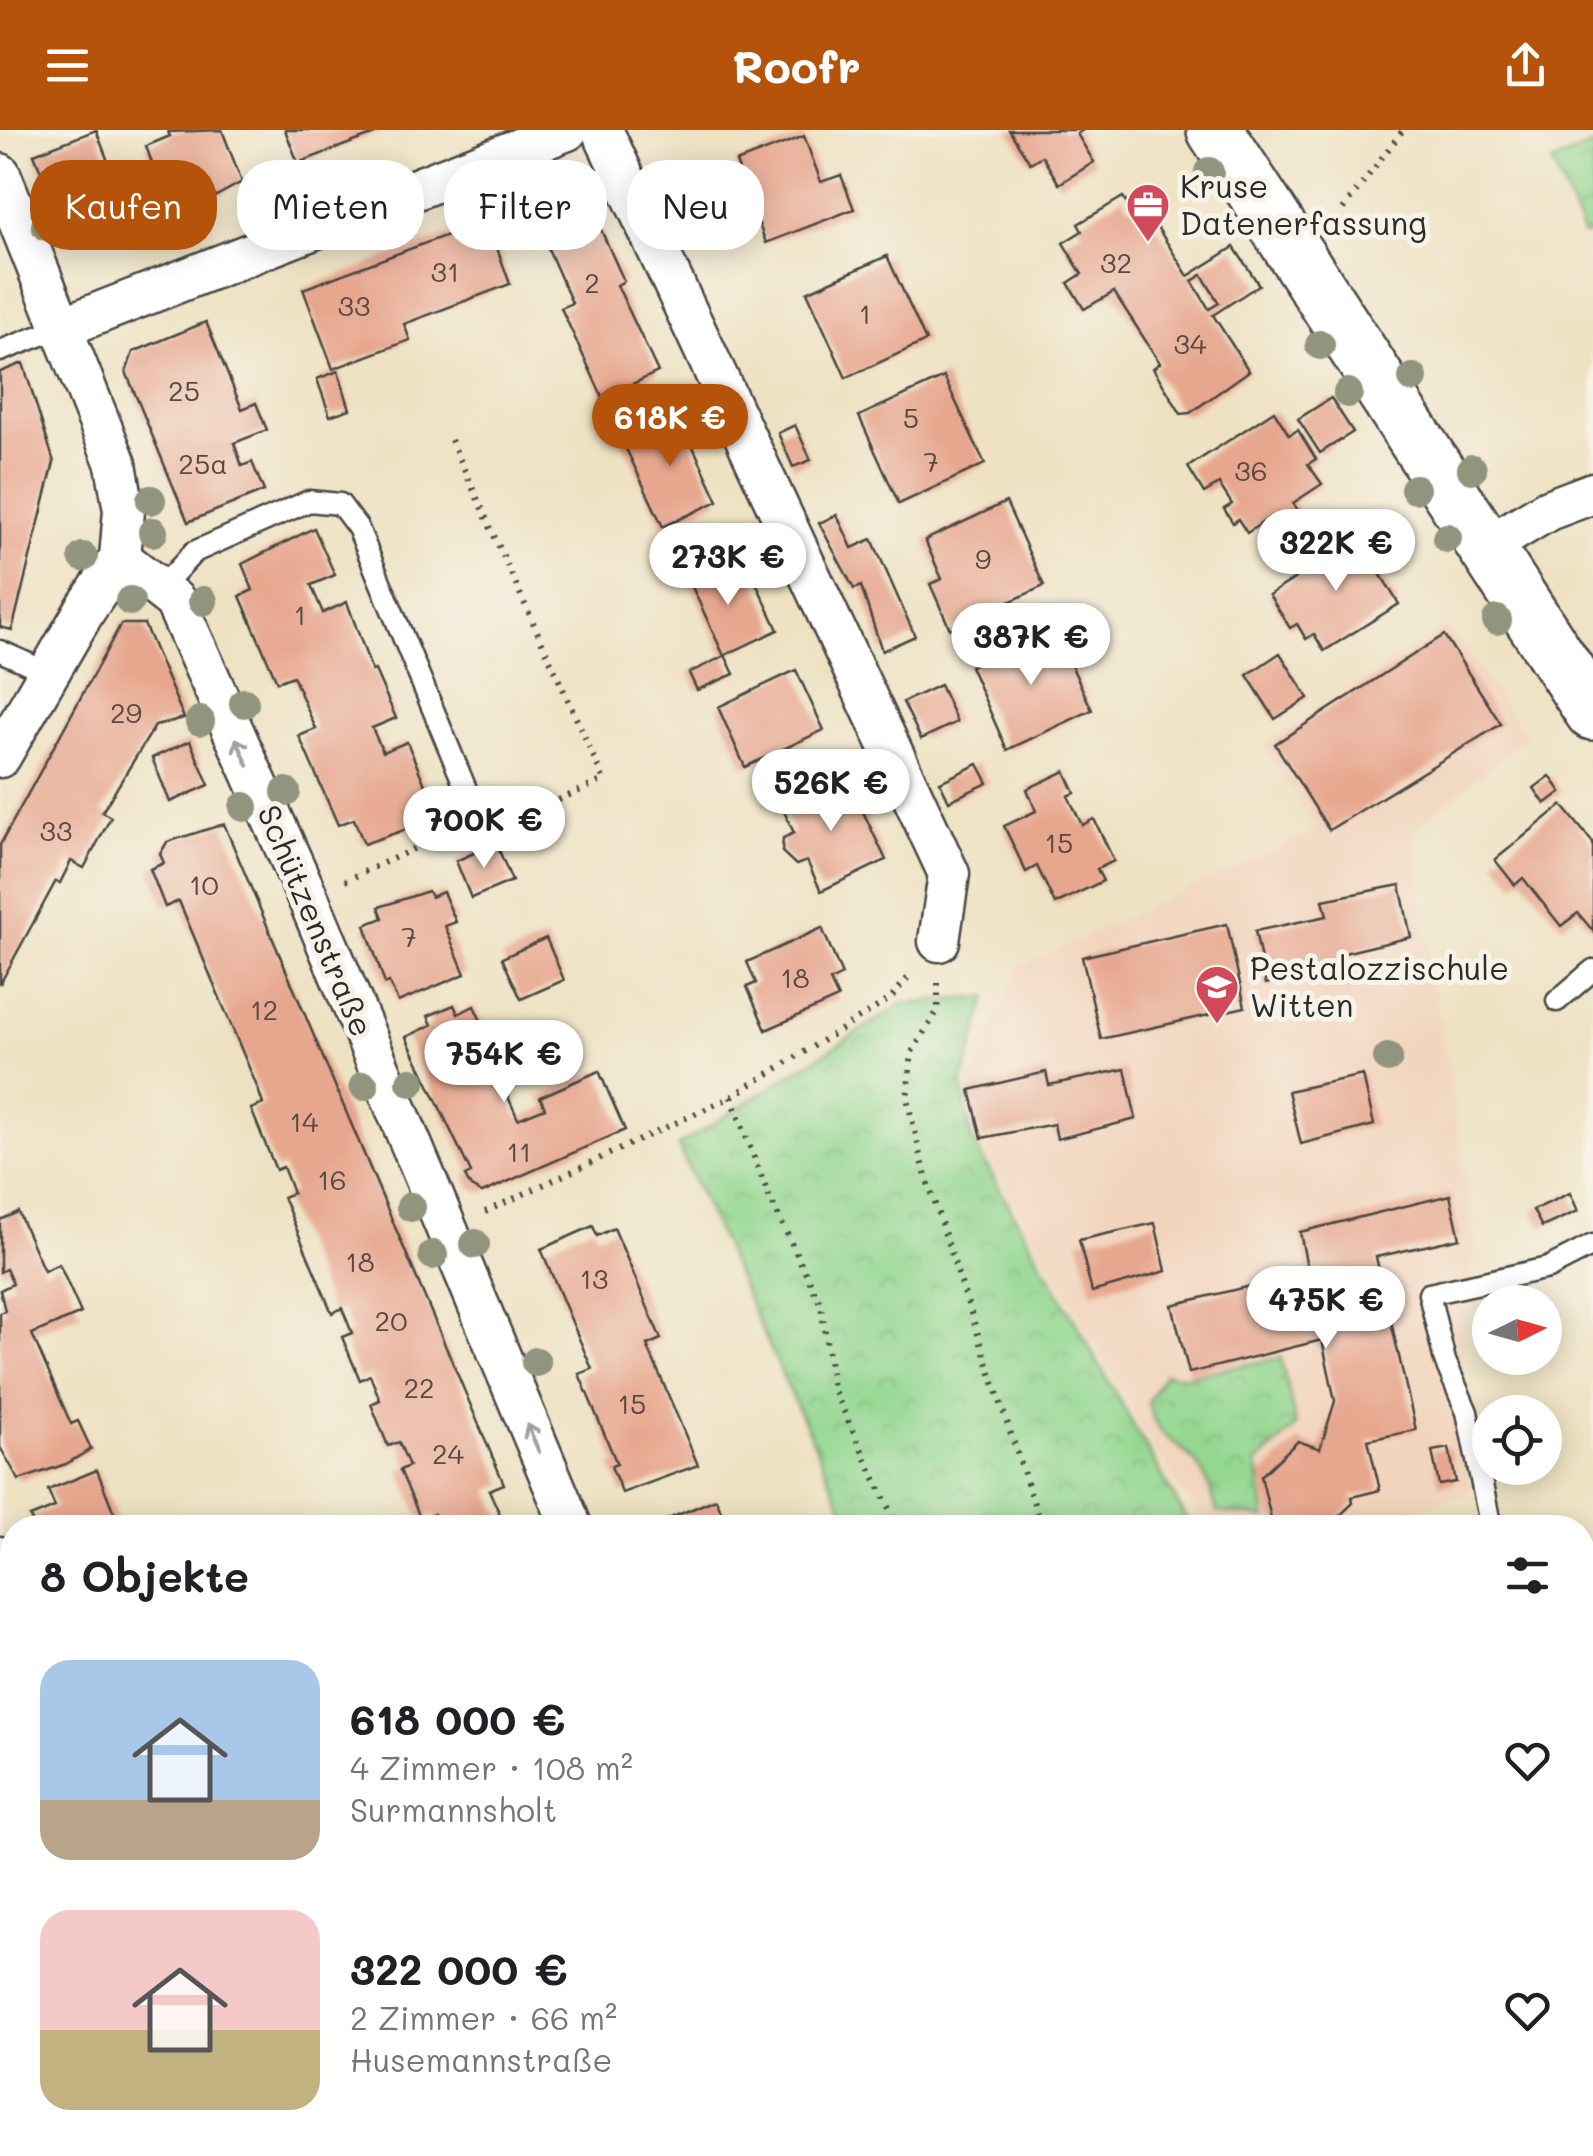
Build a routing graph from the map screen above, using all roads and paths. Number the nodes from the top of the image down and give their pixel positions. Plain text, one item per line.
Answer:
1 (567, 130) edge
2 (602, 130) edge
3 (1214, 130) edge
4 (1403, 130) edge
5 (0, 174) edge
6 (1343, 209) dead end
7 (63, 327) junction
8 (0, 351) edge
9 (451, 440) dead end
10 (1593, 493) edge
11 (1483, 549) junction
12 (120, 558) junction
13 (161, 588) junction
14 (0, 652) edge
15 (49, 673) junction
16 (1593, 712) edge
17 (0, 757) edge
18 (468, 794) dead end
19 (308, 898) junction
20 (938, 941) junction
21 (1593, 970) edge
22 (1558, 1001) dead end
23 (731, 1097) junction
24 (444, 1230) junction
25 (1593, 1245) edge
26 (566, 1515) edge
27 (892, 1515) edge
28 (1038, 1515) edge
29 (1487, 1515) edge

1 - 7 street
2 - 20 street
3 - 11 main road
4 - 6 path
5 - 7 street
7 - 8 lane
7 - 12 street
9 - 19 path
10 - 11 street
11 - 16 main road
12 - 13 street, Schützenstraße
12 - 15 street
13 - 18 lane
19 -> 13 street, Schützenstraße
14 - 15 lane
15 - 17 street
19 - 24 street, Schützenstraße
20 - 23 path
20 - 28 path
21 - 22 lane
23 - 24 path
23 - 27 path
26 -> 24 street, Schützenstraße
25 - 29 lane

